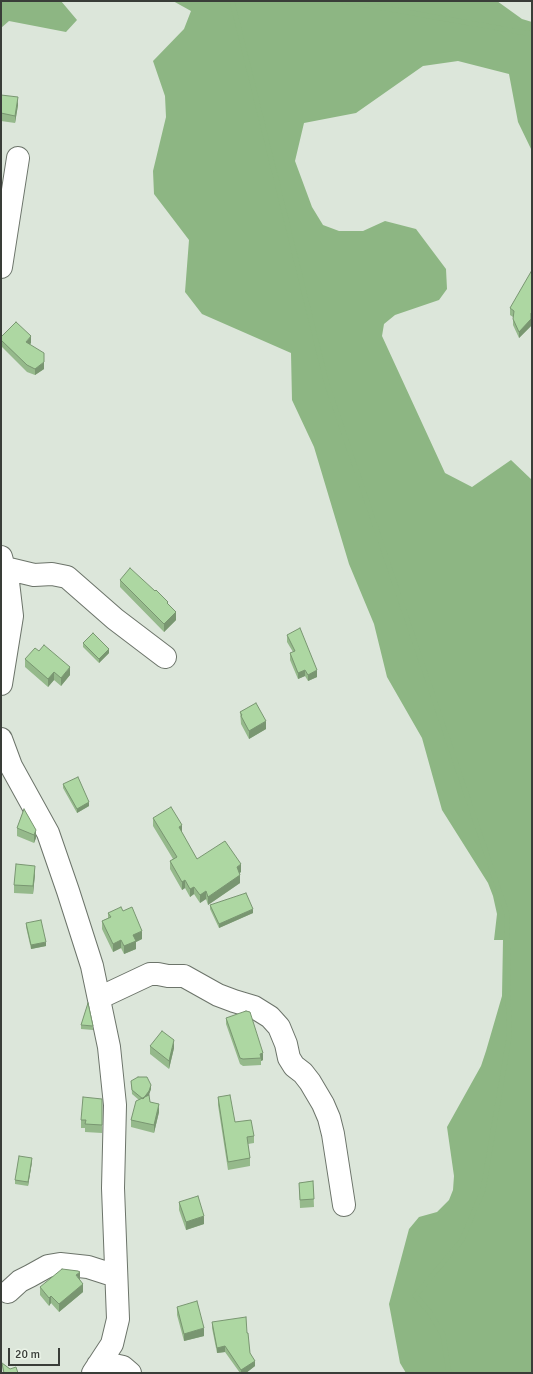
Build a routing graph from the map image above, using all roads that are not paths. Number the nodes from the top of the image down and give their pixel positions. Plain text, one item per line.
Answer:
1 (18, 158) dead end
2 (1, 267) edge
3 (3, 562) edge
4 (165, 657) dead end
5 (1, 684) edge
6 (1, 739) edge
7 (99, 998) junction
8 (344, 1205) dead end
9 (116, 1276) junction
10 (8, 1292) dead end
11 (95, 1369) edge
12 (130, 1373) edge

1 - 2 street
3 - 4 street
3 - 5 street
6 - 7 street
7 - 8 street
7 - 9 street
9 - 10 street
9 - 11 street
11 - 12 street

